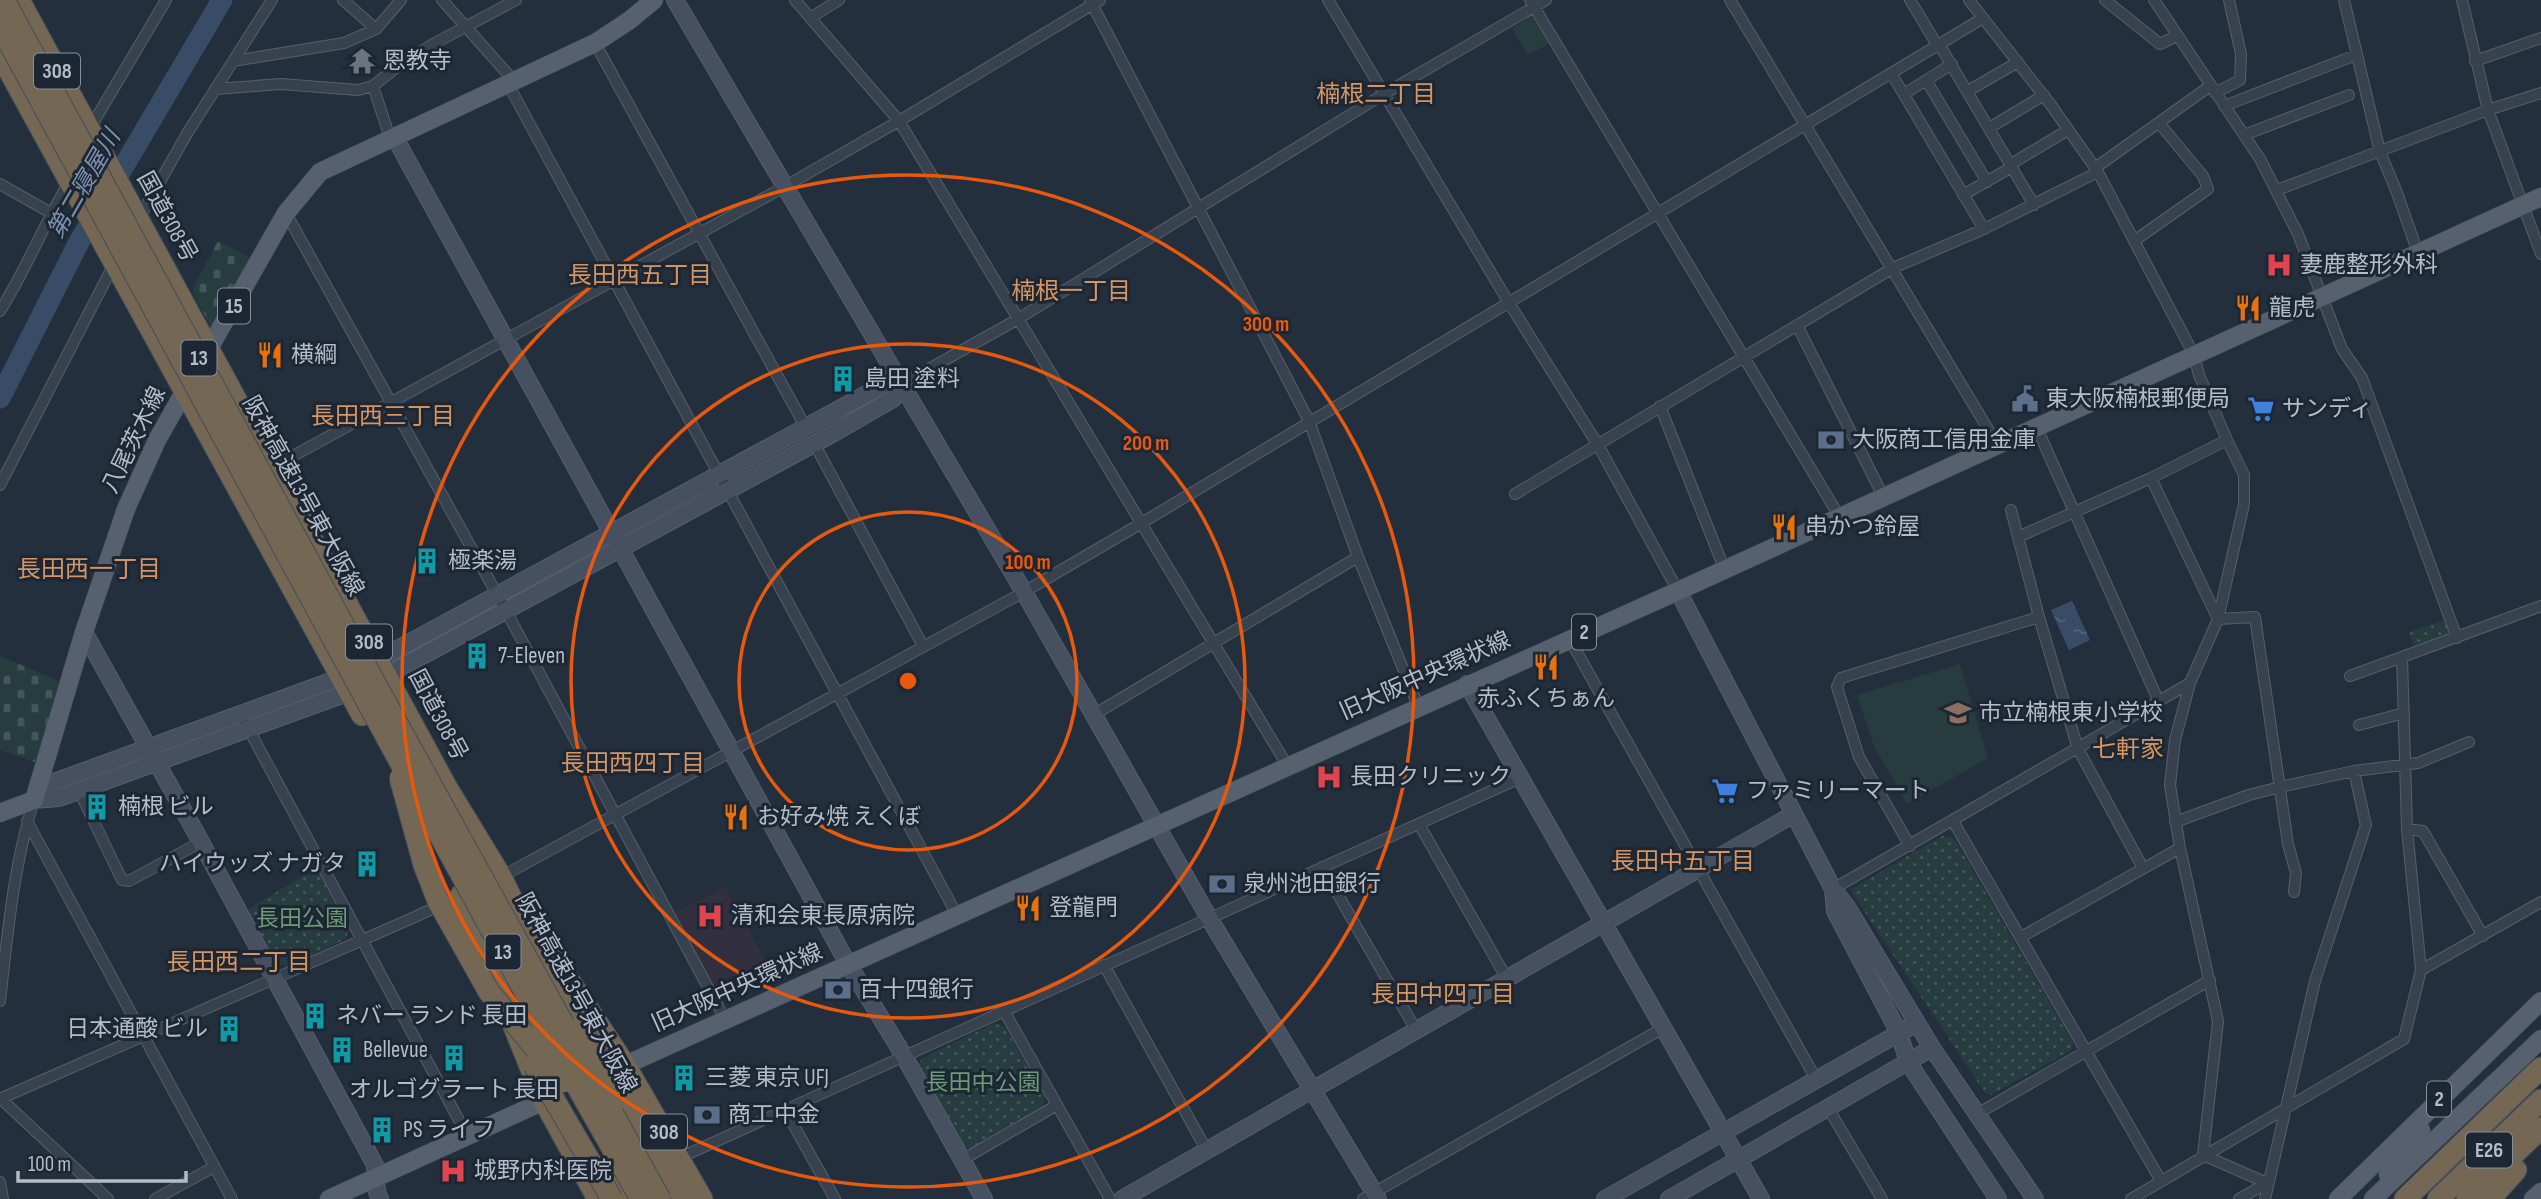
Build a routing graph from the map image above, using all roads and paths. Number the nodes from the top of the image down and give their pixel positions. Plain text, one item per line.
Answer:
1 (4, 0) edge
2 (19, 0) edge
3 (166, 0) edge
4 (272, 0) edge
5 (344, 0) edge
6 (401, 0) edge
7 (442, 0) edge
8 (516, 0) edge
9 (654, 0) edge
10 (676, 0) edge
11 (795, 0) edge
12 (839, 0) edge
13 (1328, 0) edge
14 (1546, 0) edge
15 (1730, 0) edge
16 (1910, 0) edge
17 (1969, 0) edge
18 (2105, 0) edge
19 (2154, 0) edge
20 (2229, 0) edge
21 (2344, 0) edge
22 (2462, 0) edge
23 (1094, 2) edge
24 (1532, 4) edge
25 (810, 18) junction
26 (1983, 18) junction
27 (0, 26) edge
28 (465, 27) junction
29 (376, 29) junction
30 (2177, 36) junction
31 (2541, 38) edge
32 (596, 43) junction
33 (1938, 45) junction
34 (0, 54) edge
35 (2356, 55) junction
36 (233, 61) junction
37 (2475, 61) junction
38 (2018, 62) junction
39 (1952, 64) junction
40 (1891, 73) junction
41 (1926, 80) junction
42 (511, 83) junction
43 (373, 86) junction
44 (215, 89) junction
45 (2212, 90) junction
46 (1968, 91) junction
47 (2541, 93) edge
48 (1384, 94) junction
49 (1904, 94) junction
50 (2349, 95) dead end
51 (2044, 96) junction
52 (2224, 106) junction
53 (2488, 110) junction
54 (899, 121) junction
55 (2159, 122) junction
56 (1804, 125) junction
57 (1989, 128) junction
58 (2068, 130) junction
59 (2244, 135) junction
60 (92, 136) junction
61 (392, 137) junction
62 (2380, 152) junction
63 (2011, 166) junction
64 (2097, 170) junction
65 (1987, 182) junction
66 (0, 184) edge
67 (72, 187) junction
68 (784, 187) junction
69 (2277, 190) junction
70 (1964, 195) junction
71 (2541, 197) edge
72 (2034, 205) junction
73 (2523, 205) junction
74 (1198, 208) junction
75 (1659, 212) junction
76 (51, 213) junction
77 (286, 213) junction
78 (136, 215) junction
79 (1984, 229) junction
80 (699, 233) junction
81 (2134, 241) junction
82 (2418, 253) junction
83 (2541, 254) edge
84 (111, 259) junction
85 (1893, 268) junction
86 (614, 280) junction
87 (2321, 298) junction
88 (1509, 303) junction
89 (0, 311) edge
90 (1018, 319) junction
91 (1797, 325) junction
92 (505, 340) junction
93 (209, 351) junction
94 (2194, 355) junction
95 (1745, 356) junction
96 (902, 384) junction
97 (185, 392) junction
98 (392, 401) junction
99 (1660, 406) junction
100 (1309, 421) junction
101 (2036, 426) junction
102 (810, 435) junction
103 (2227, 440) junction
104 (1997, 444) junction
105 (1598, 446) junction
106 (273, 467) junction
107 (2151, 478) junction
108 (724, 482) junction
109 (0, 485) edge
110 (1515, 494) dead end
111 (1882, 496) junction
112 (2011, 510) dead end
113 (2074, 512) junction
114 (1839, 516) junction
115 (1140, 524) junction
116 (2018, 537) junction
117 (617, 540) junction
118 (1358, 557) junction
119 (1724, 568) junction
120 (1678, 591) junction
121 (1024, 592) junction
122 (501, 603) junction
123 (2541, 606) edge
124 (2039, 617) junction
125 (2218, 619) junction
126 (84, 632) junction
127 (1569, 638) junction
128 (2458, 638) junction
129 (1214, 641) junction
130 (923, 646) junction
131 (2402, 657) junction
132 (383, 667) junction
133 (2350, 676) dead end
134 (2190, 683) junction
135 (346, 684) junction
136 (1467, 684) junction
137 (839, 693) junction
138 (2159, 702) junction
139 (369, 704) junction
140 (1418, 706) junction
141 (2404, 713) junction
142 (1095, 714) junction
143 (244, 722) junction
144 (2359, 725) dead end
145 (2469, 742) dead end
146 (2078, 749) junction
147 (732, 750) junction
148 (153, 755) junction
149 (2406, 764) junction
150 (1287, 765) junction
151 (2354, 771) junction
152 (1520, 778) junction
153 (2280, 787) junction
154 (79, 791) junction
155 (34, 800) junction
156 (1, 808) edge
157 (1794, 814) junction
158 (615, 815) junction
159 (27, 821) junction
160 (1953, 821) junction
161 (2175, 822) junction
162 (1419, 824) junction
163 (1157, 825) junction
164 (2407, 829) junction
165 (201, 842) junction
166 (465, 846) junction
167 (1910, 846) junction
168 (2179, 848) junction
169 (1322, 867) junction
170 (2143, 868) junction
171 (1699, 869) junction
172 (500, 874) junction
173 (13, 883) junction
174 (0, 887) edge
175 (1833, 889) junction
176 (2294, 892) dead end
177 (461, 895) junction
178 (2541, 902) edge
179 (957, 915) junction
180 (1209, 918) junction
181 (1604, 924) junction
182 (2483, 936) junction
183 (2021, 937) junction
184 (361, 941) junction
185 (848, 964) junction
186 (1104, 965) junction
187 (2421, 970) junction
188 (274, 979) junction
189 (1507, 979) junction
190 (2210, 980) junction
191 (489, 992) junction
192 (0, 1001) edge
193 (2541, 1001) edge
194 (1004, 1011) junction
195 (724, 1019) junction
196 (1917, 1023) junction
197 (1663, 1028) junction
198 (1416, 1030) junction
199 (1899, 1033) junction
200 (142, 1036) junction
201 (2541, 1039) edge
202 (1932, 1048) junction
203 (2085, 1050) junction
204 (904, 1056) junction
205 (1908, 1062) junction
206 (2475, 1063) junction
207 (625, 1065) junction
208 (2541, 1068) edge
209 (600, 1076) junction
210 (1816, 1079) junction
211 (570, 1089) junction
212 (1311, 1089) junction
213 (1, 1098) edge
214 (2541, 1100) edge
215 (544, 1101) junction
216 (1057, 1105) junction
217 (1828, 1108) junction
218 (785, 1110) junction
219 (2286, 1110) junction
220 (1977, 1114) junction
221 (2541, 1128) edge
222 (1722, 1131) junction
223 (605, 1136) junction
224 (468, 1137) junction
225 (2541, 1147) edge
226 (1207, 1151) junction
227 (2203, 1156) junction
228 (679, 1158) junction
229 (962, 1160) junction
230 (1738, 1160) junction
231 (214, 1167) junction
232 (376, 1179) junction
233 (2161, 1181) junction
234 (0, 1182) edge
235 (2267, 1182) junction
236 (2541, 1192) edge
237 (1372, 1197) edge
238 (599, 1198) edge
239 (2375, 1198) edge
240 (3, 1199) edge
241 (108, 1199) edge
242 (155, 1199) edge
243 (232, 1199) edge
244 (329, 1199) edge
245 (380, 1199) edge
246 (629, 1199) edge
247 (640, 1199) edge
248 (660, 1199) edge
249 (667, 1199) edge
250 (684, 1199) edge
251 (702, 1199) edge
252 (835, 1199) edge
253 (984, 1199) edge
254 (1110, 1199) edge
255 (1122, 1199) edge
256 (1605, 1199) edge
257 (1669, 1199) edge
258 (1761, 1199) edge
259 (1882, 1199) edge
260 (1998, 1199) edge
261 (2035, 1199) edge
262 (2131, 1199) edge
263 (2239, 1199) edge
264 (2265, 1199) edge
265 (2338, 1199) edge
266 (2404, 1199) edge
267 (2438, 1199) edge
268 (2467, 1199) edge
269 (2490, 1199) edge
270 (2533, 1199) edge

1 - 166 highway, 阪神高速13号東大阪線 / 13, bridge
2 - 60 highway, 国道308号 / 308
3 - 60 street
4 - 36 street
5 - 29 street
6 - 29 street
7 - 28 street
8 - 28 street
9 - 32 main road, 八尾茨木線 / 15
10 - 68 street
11 - 25 street
12 - 25 street
13 - 48 street
14 - 24 street
15 - 56 street
16 - 33 street
17 - 26 street
18 - 30 street
19 - 30 street
20 - 45 street
21 - 35 street
22 - 37 street
23 - 54 street
23 - 74 street
24 - 48 street
24 - 75 street
25 - 54 street
26 - 33 street
26 - 38 street
27 - 139 highway, 阪神高速13号東大阪線 / 13, bridge
28 - 42 street
28 - 43 street
29 - 36 street
30 - 45 street
31 - 37 street
32 - 42 main road, 八尾茨木線 / 15
32 - 80 street
33 - 39 street
33 - 40 street
34 - 67 highway, 308
35 - 52 street
35 - 62 street
36 - 44 street
37 - 53 street
38 - 46 street
38 - 51 street
39 - 41 street
39 - 46 street
40 - 49 street
40 - 56 street
41 - 49 street
41 - 65 street
42 - 61 main road, 八尾茨木線 / 15
42 - 86 street
43 - 44 street
43 - 61 street
44 - 78 street
45 - 52 street
45 - 55 street
46 - 57 street
47 - 53 street
48 - 74 street
48 - 88 street
49 - 70 street
50 - 59 street
51 - 57 street
51 - 58 street
52 - 59 street
53 - 62 street
53 - 73 street
54 - 68 street
54 - 90 street
55 - 64 street
55 - 81 street
56 - 75 street
56 - 85 street
57 - 63 street
58 - 63 street
58 - 64 street
59 - 69 street
60 - 78 highway, 国道308号 / 308
61 - 77 main road, 八尾茨木線 / 15
61 - 92 street
62 - 69 street
62 - 82 street
63 - 65 street
63 - 72 street
64 - 72 street
64 - 81 street
65 - 70 street
66 - 76 street
67 - 76 street
67 - 84 highway, 308
68 - 80 street
68 - 96 street
69 - 87 street
70 - 79 street
71 - 73 main road, 旧大阪中央環状線 / 2
72 - 79 street
73 - 82 main road, 旧大阪中央環状線 / 2
73 - 83 street
74 - 90 street
74 - 100 street
75 - 88 street
75 - 95 street
76 - 89 street
77 - 93 main road, 八尾茨木線 / 15
77 - 98 street
78 - 93 highway, 国道308号 / 308
79 - 85 street
80 - 86 street
80 - 102 street
81 - 94 street
82 - 87 main road, 旧大阪中央環状線 / 2
84 - 97 highway, 308
84 - 109 street
85 - 91 street
85 - 104 street
86 - 92 street
86 - 108 street
87 - 94 main road, 旧大阪中央環状線 / 2
87 - 128 street
88 - 100 street
88 - 105 street
90 - 96 street
90 - 115 street
91 - 95 street
91 - 111 street
92 - 98 street
92 - 117 street
93 - 97 main road, 八尾茨木線 / 15
93 - 106 highway, 国道308号 / 308
94 - 101 main road, 旧大阪中央環状線 / 2
94 - 103 street
95 - 99 street
95 - 114 street
96 - 102 street
96 - 121 street
97 - 126 main road, 八尾茨木線 / 15
97 - 135 highway, 308
98 - 106 street
98 - 122 street
99 - 105 street
99 - 119 street
100 - 115 street
100 - 118 street
101 - 104 main road, 旧大阪中央環状線 / 2
101 - 113 street
102 - 108 street
102 - 130 street
103 - 107 street
103 - 125 street
104 - 111 main road, 旧大阪中央環状線 / 2
105 - 110 street
105 - 120 street
106 - 132 highway, 国道308号 / 308
107 - 113 street
107 - 125 street
108 - 117 street
108 - 137 street
111 - 114 main road, 旧大阪中央環状線 / 2
112 - 116 street
113 - 116 street
113 - 138 street
114 - 119 main road, 旧大阪中央環状線 / 2
115 - 121 street
115 - 129 street
116 - 124 street
117 - 122 street
117 - 147 street
118 - 129 street
118 - 140 street
119 - 120 main road, 旧大阪中央環状線 / 2
120 - 127 main road, 旧大阪中央環状線 / 2
120 - 157 street
121 - 130 street
121 - 142 street
122 - 132 street
122 - 158 street
123 - 128 street
124 - 146 street
124 - 167 street
125 - 134 street
125 - 153 street
126 - 148 street
126 - 155 main road, 八尾茨木線 / 15
127 - 136 main road, 旧大阪中央環状線 / 2
127 - 171 street
128 - 131 street
129 - 142 street
129 - 150 street
130 - 137 street
131 - 133 street
131 - 141 street
132 - 135 street
132 - 172 highway, 国道308号 / 308
134 - 138 street
134 - 161 street
135 - 143 street
135 - 177 highway, 308
136 - 140 main road, 旧大阪中央環状線 / 2
136 - 152 street
137 - 147 street
137 - 179 street
138 - 146 street
139 - 191 highway, bridge
139 - 223 highway, 阪神高速13号東大阪線 / 13, bridge
140 - 150 main road, 旧大阪中央環状線 / 2
141 - 144 street
141 - 149 street
142 - 163 street
143 - 148 street
143 - 184 street
145 - 149 street
146 - 160 street
146 - 170 street
147 - 158 street
147 - 185 street
148 - 154 street
148 - 155 street
148 - 165 street
149 - 151 street
149 - 164 street
150 - 163 main road, 旧大阪中央環状線 / 2
151 - 153 street
151 - 219 street
152 - 162 street
152 - 181 street
153 - 161 street
153 - 176 street
154 - 155 street
154 - 165 street
155 - 156 main road
155 - 159 street
157 - 171 street
157 - 175 street
158 - 172 street
158 - 195 street
159 - 173 street
159 - 200 street
160 - 167 street
160 - 183 street
161 - 168 street
162 - 169 street
162 - 189 street
163 - 179 main road, 旧大阪中央環状線 / 2
163 - 180 street
164 - 182 street
164 - 187 street
165 - 188 street
166 - 248 highway, 阪神高速13号東大阪線 / 13, bridge
166 - 250 highway, bridge
167 - 175 street
168 - 170 street
168 - 190 street
169 - 180 street
169 - 198 street
170 - 183 street
171 - 181 street
171 - 210 street
172 - 207 highway, 308
172 - 209 highway, 国道308号 / 308
173 - 174 street
173 - 192 street
175 - 196 street
175 - 199 street
177 - 184 street
177 - 211 highway, 308
177 - 215 highway, 308
178 - 182 street
179 - 185 main road, 旧大阪中央環状線 / 2
180 - 186 street
180 - 212 street
181 - 189 street
181 - 197 street
182 - 187 street
183 - 203 street
184 - 188 street
184 - 224 street
185 - 195 main road, 旧大阪中央環状線 / 2
185 - 204 street
186 - 194 street
186 - 226 street
187 - 219 street
188 - 200 street
188 - 232 street
189 - 198 street
190 - 203 street
190 - 227 street
191 - 223 highway, bridge
191 - 238 highway, bridge
193 - 206 main road, 2
194 - 204 street
194 - 216 street
195 - 207 main road, 旧大阪中央環状線 / 2
196 - 199 street
196 - 202 street
197 - 222 street
197 - 237 street
198 - 212 street
199 - 205 street
199 - 210 street
200 - 213 street
200 - 231 street
201 - 239 main road, 2
202 - 205 street
202 - 220 street
203 - 220 street
203 - 233 street
204 - 218 street
204 - 229 street
205 - 217 street
205 - 260 street
206 - 239 main road
206 - 265 main road, 2
207 - 209 main road, 旧大阪中央環状線 / 2
207 - 228 highway, 308
208 - 266 highway, E26
209 - 211 main road, 旧大阪中央環状線 / 2
209 - 249 highway, 国道308号 / 308
210 - 222 street
211 - 215 main road, 旧大阪中央環状線 / 2
211 - 246 highway, 308
212 - 226 street
212 - 237 street
213 - 241 street
214 - 267 highway, E26
215 - 224 main road, 旧大阪中央環状線 / 2
215 - 238 highway, 308
216 - 229 street
216 - 254 street
217 - 230 street
217 - 259 street
218 - 228 street
218 - 252 street
219 - 227 street
219 - 235 street
220 - 261 street
221 - 268 highway
222 - 230 street
222 - 256 street
223 - 247 highway, 阪神高速13号東大阪線 / 13, bridge
224 - 232 main road, 旧大阪中央環状線 / 2
225 - 269 highway
226 - 255 street
227 - 233 street
227 - 235 street
228 - 251 highway, 308
229 - 253 street
230 - 257 street
230 - 258 street
231 - 242 street
231 - 243 street
232 - 244 main road, 旧大阪中央環状線 / 2
232 - 245 street
233 - 262 street
234 - 240 street
235 - 263 street
235 - 264 street
236 - 270 main road

